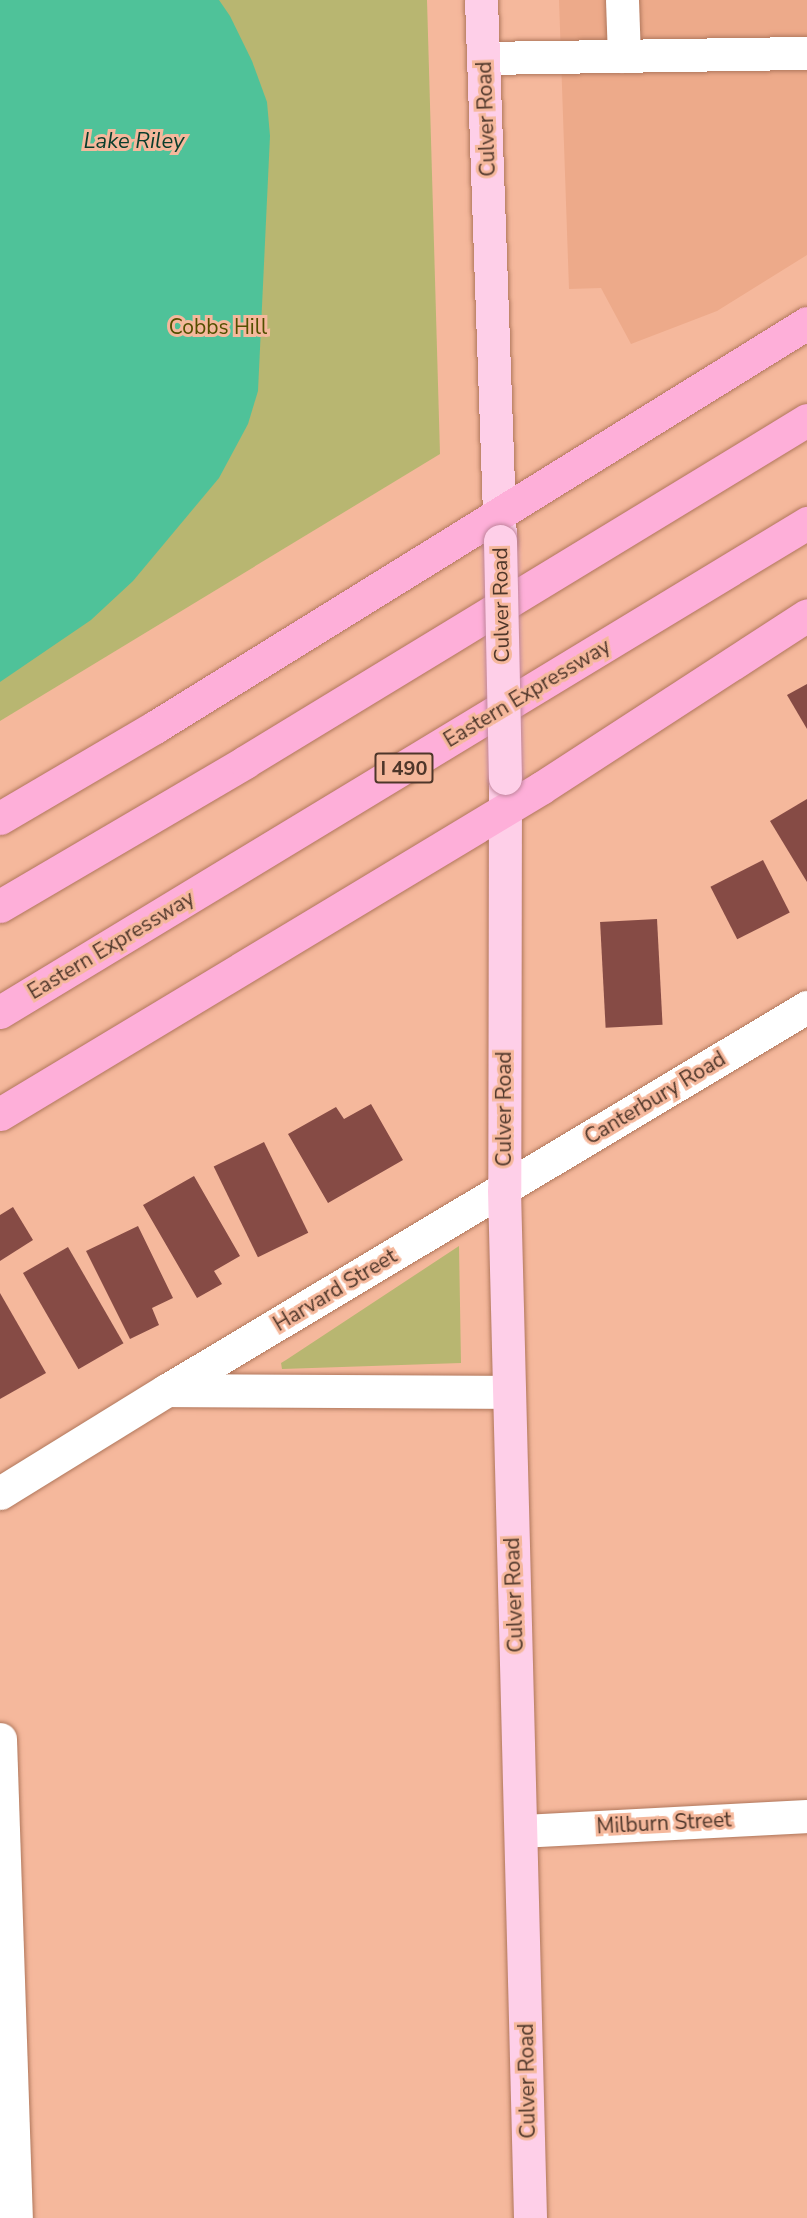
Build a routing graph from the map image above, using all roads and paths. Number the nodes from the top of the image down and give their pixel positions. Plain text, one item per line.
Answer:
1 (481, 0) edge
2 (622, 0) edge
3 (807, 53) edge
4 (624, 56) junction
5 (484, 58) junction
6 (807, 323) edge
7 (807, 420) edge
8 (807, 523) edge
9 (499, 527) junction
10 (807, 615) edge
11 (505, 810) junction
12 (0, 818) edge
13 (0, 906) edge
14 (807, 1007) edge
15 (0, 1012) edge
16 (0, 1114) edge
17 (504, 1190) junction
18 (167, 1390) junction
19 (509, 1392) junction
20 (0, 1493) edge
21 (0, 1739) edge
22 (807, 1816) edge
23 (521, 1831) junction
24 (16, 2218) edge
25 (530, 2218) edge

1 - 5 main road, Culver Road
2 - 4 street
3 - 4 street
4 - 5 street
5 - 9 main road, Culver Road
6 - 9 highway
7 - 13 highway
8 - 15 highway, Eastern Expressway / I 490
9 - 11 main road, Culver Road, bridge
9 - 12 highway
10 - 11 highway
11 - 16 highway
11 - 17 main road, Culver Road
14 - 17 street, Canterbury Road
17 - 18 street, Harvard Street
17 - 19 main road, Culver Road
18 - 19 street
18 - 20 street, Harvard Street
19 - 23 main road, Culver Road
21 - 24 street
22 - 23 street, Milburn Street
23 - 25 main road, Culver Road

